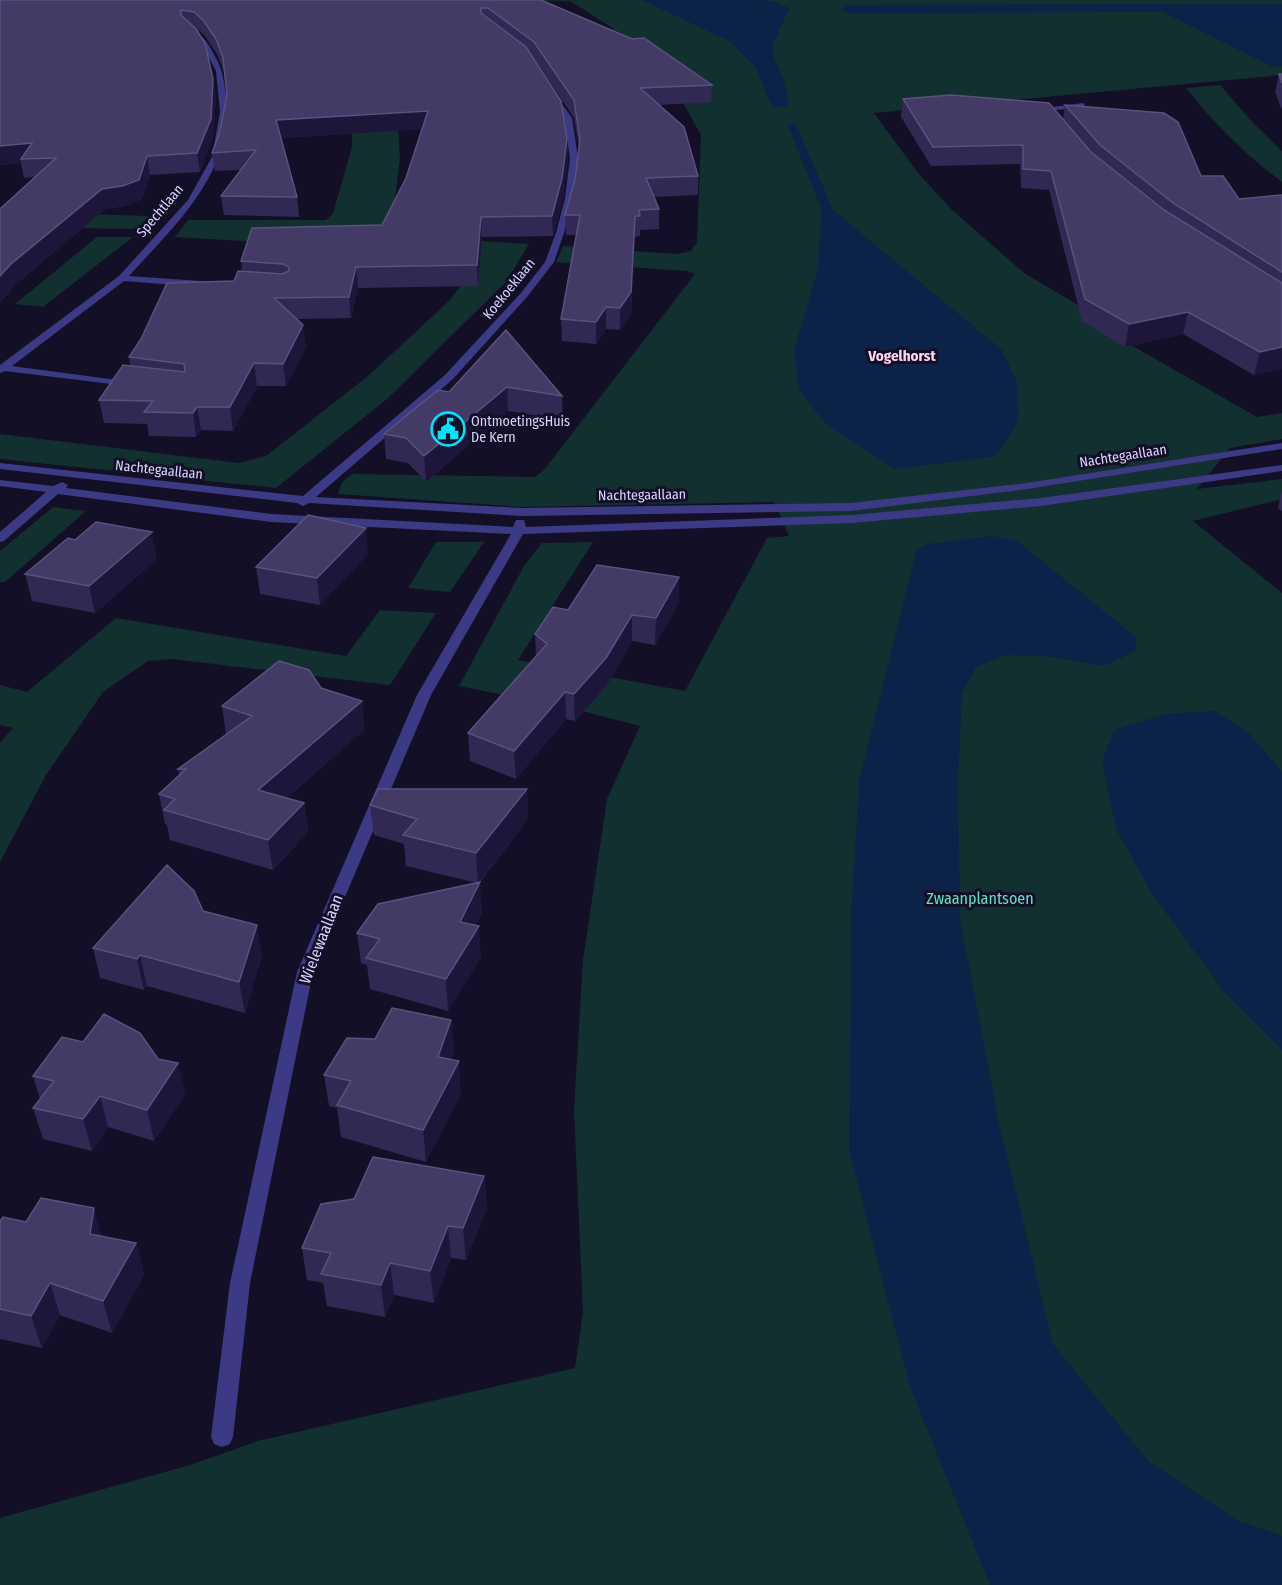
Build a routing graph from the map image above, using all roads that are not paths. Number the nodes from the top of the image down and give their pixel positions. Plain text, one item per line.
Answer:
1 (187, 28) edge
2 (549, 87) edge
3 (1083, 105) edge
4 (1022, 110) edge
5 (123, 278) junction
6 (215, 285) edge
7 (1, 369) edge
8 (149, 387) edge
9 (1282, 446) edge
10 (0, 466) edge
11 (1282, 468) edge
12 (70, 476) junction
13 (0, 483) edge
14 (58, 489) junction
15 (305, 500) junction
16 (522, 512) junction
17 (291, 519) junction
18 (519, 531) junction
19 (0, 537) edge
20 (222, 1437) dead end

1 - 5 street, Spechtlaan
2 - 15 street, Koekoeklaan
3 - 4 street
5 - 6 street
5 - 7 street, Spechtlaan
7 - 8 street, Spechtlaan
9 - 16 street, Nachtegaallaan
10 - 12 street, Nachtegaallaan
11 - 18 street, Nachtegaallaan
12 - 14 street
12 - 15 street, Nachtegaallaan
13 - 14 street, Nachtegaallaan
14 - 17 street, Nachtegaallaan
14 - 19 street
15 - 16 street, Nachtegaallaan
15 - 17 street, Koekoeklaan
16 - 18 street, Wielewaallaan
17 - 18 street, Nachtegaallaan
18 - 20 street, Wielewaallaan

